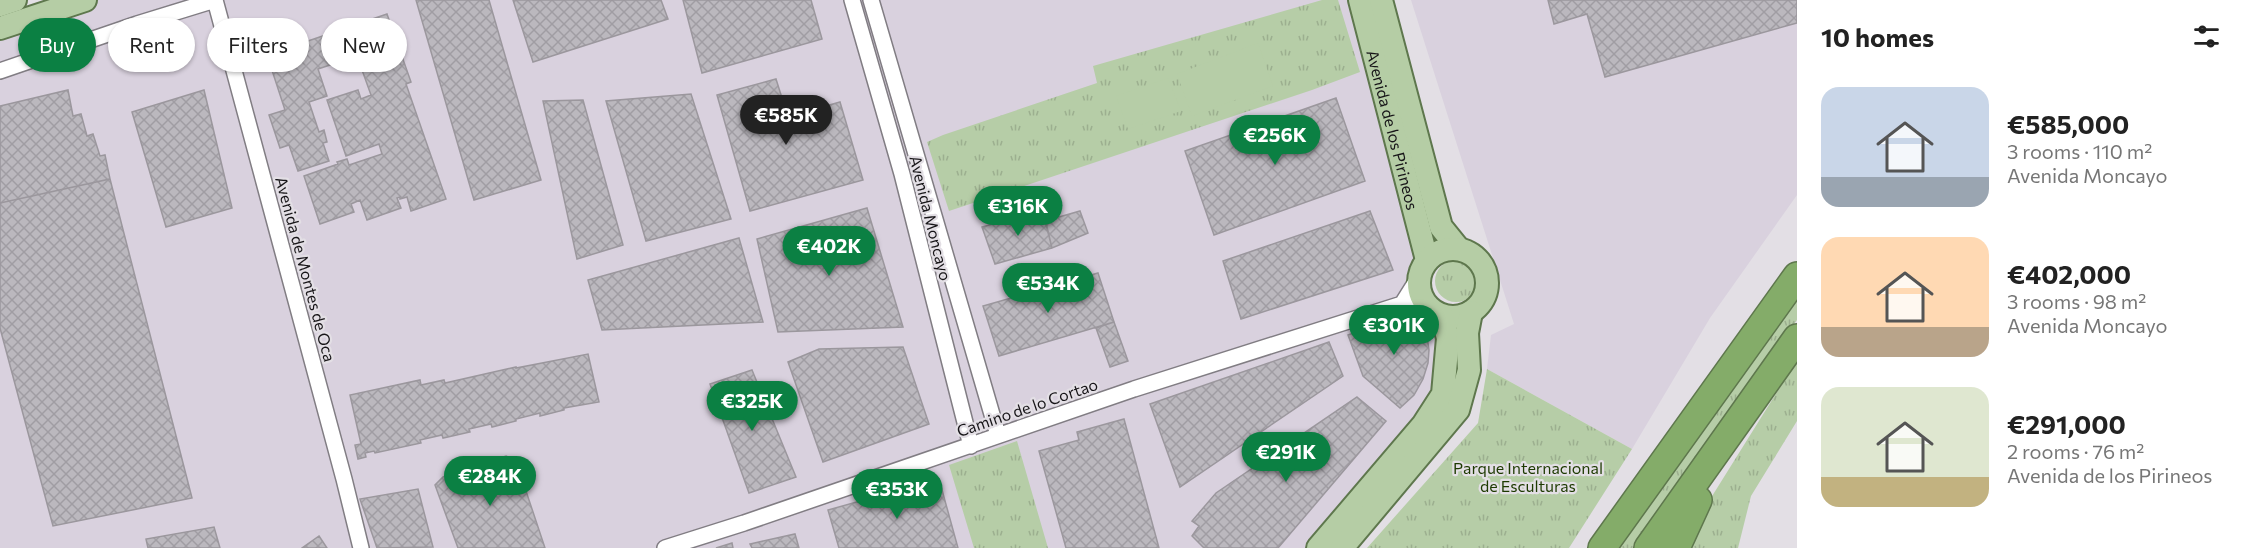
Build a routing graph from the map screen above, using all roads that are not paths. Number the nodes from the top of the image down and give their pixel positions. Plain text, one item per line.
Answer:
1 (15, 0) edge
2 (85, 0) edge
3 (215, 0) edge
4 (852, 0) edge
5 (871, 0) edge
6 (1360, 0) edge
7 (1381, 0) edge
8 (0, 5) edge
9 (0, 28) edge
10 (0, 71) edge
11 (924, 182) junction
12 (905, 186) junction
13 (1458, 248) junction
14 (1423, 269) junction
15 (1797, 276) edge
16 (1402, 304) junction
17 (1471, 312) junction
18 (1437, 313) junction
19 (1797, 338) edge
20 (998, 435) junction
21 (1724, 441) junction
22 (971, 446) junction
23 (361, 548) edge
24 (665, 548) edge
25 (1318, 548) edge
26 (1342, 548) edge
27 (1602, 548) edge
28 (1648, 548) edge
29 (1676, 548) edge

1 - 8 main road
2 - 9 main road
3 - 10 street
3 - 23 street, Avenida de Montes de Oca
4 - 12 street, Avenida Moncayo
5 - 11 street, Avenida Moncayo
6 - 14 main road, Avenida de los Pirineos
7 - 13 main road, Avenida de los Pirineos
11 - 12 street
11 - 20 street, Avenida Moncayo
12 - 22 street, Avenida Moncayo
13 - 14 main road
13 - 17 main road
14 - 16 street
14 - 18 main road
15 - 27 highway
16 - 18 street, Camino de lo Cortao
16 - 20 street, Camino de lo Cortao
17 - 18 main road
17 - 26 main road
18 - 25 main road
19 - 21 highway
20 - 22 street, Camino de lo Cortao
21 - 28 highway
21 - 29 highway
22 - 24 street, Camino de lo Cortao

